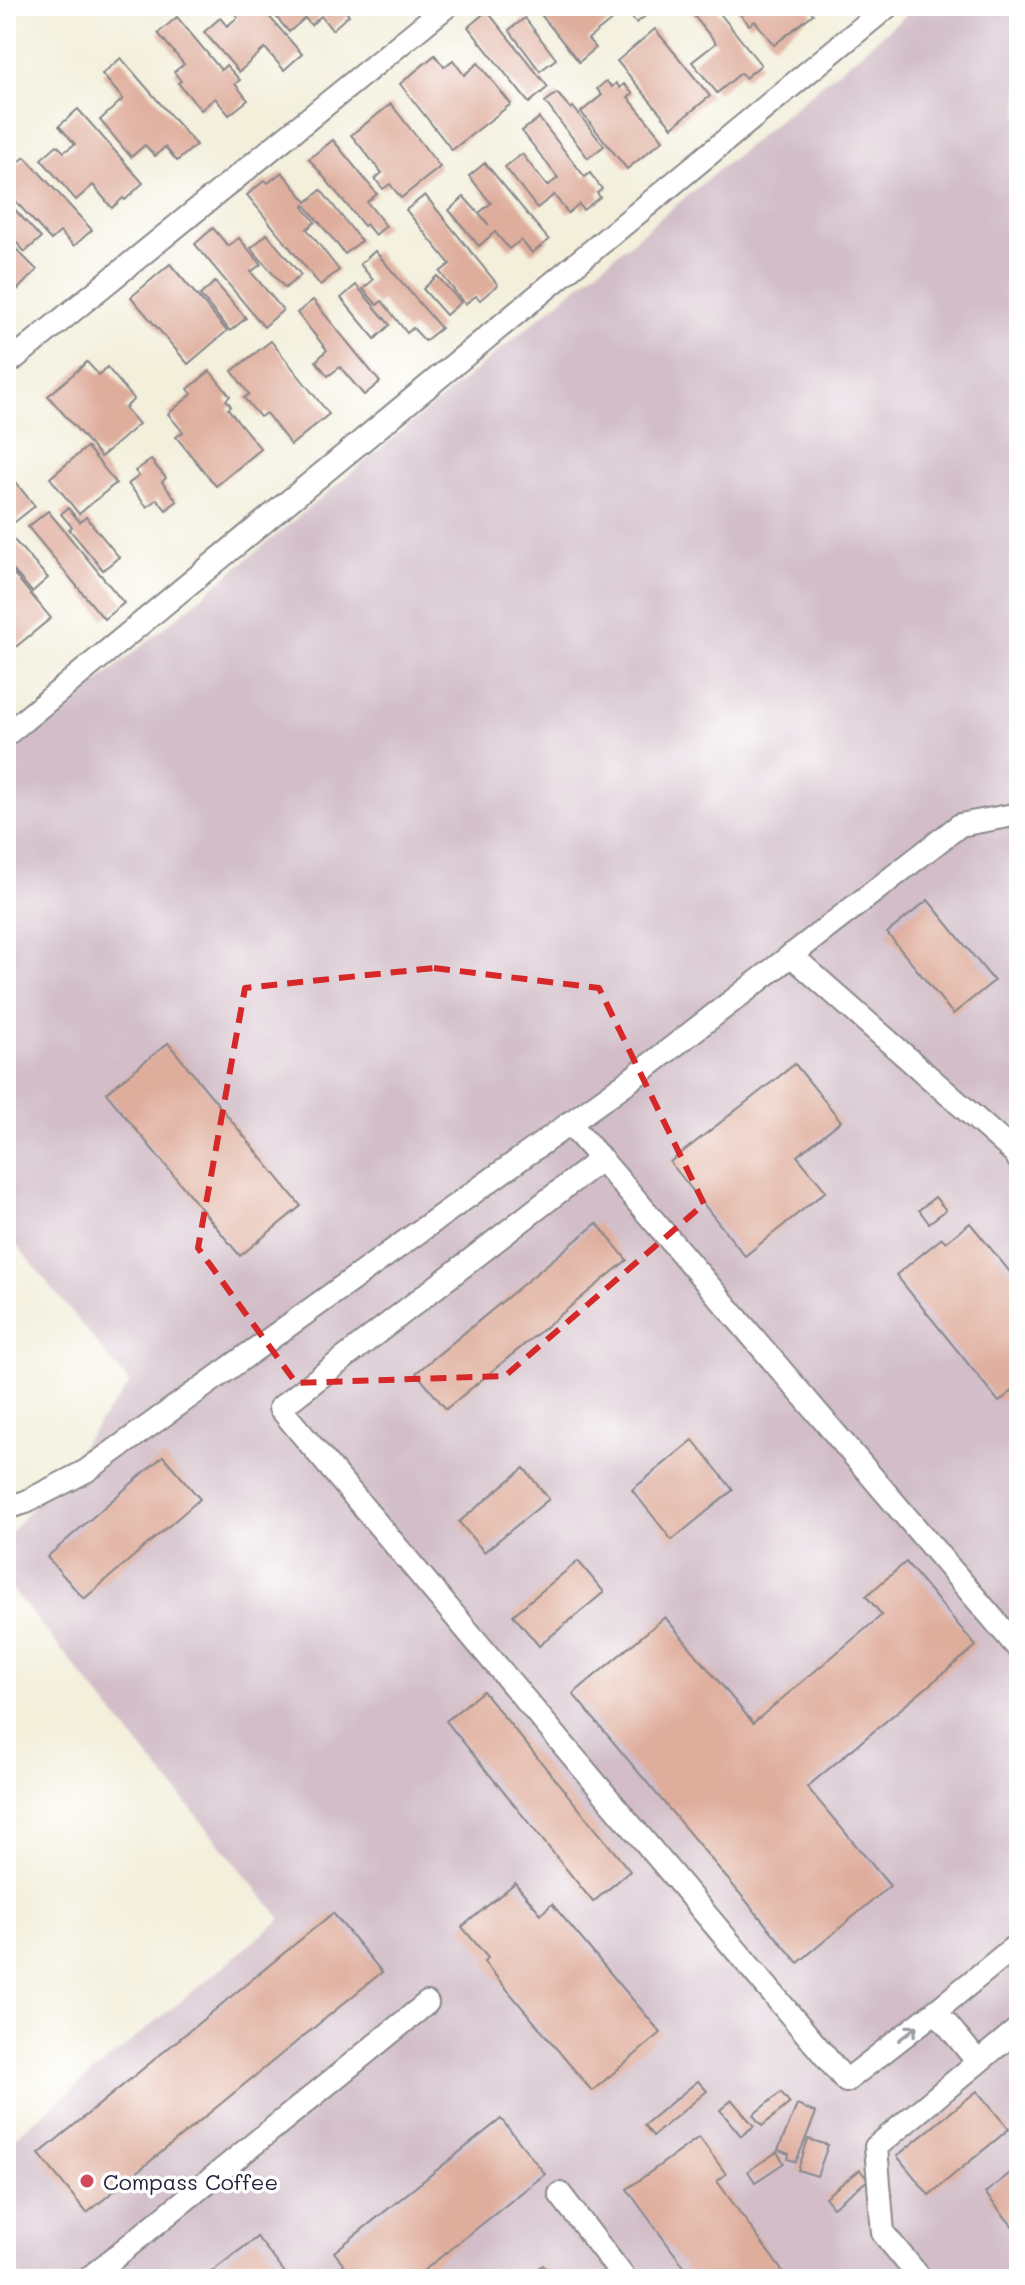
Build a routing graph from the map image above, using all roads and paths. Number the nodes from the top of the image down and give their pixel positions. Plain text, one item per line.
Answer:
1 (447, 6) edge
2 (888, 6) edge
3 (6, 365) edge
4 (6, 735) edge
5 (1019, 814) edge
6 (791, 955) junction
7 (569, 1123) junction
8 (601, 1159) junction
9 (1019, 1160) edge
10 (6, 1508) edge
11 (1019, 1649) edge
12 (1019, 1943) edge
13 (427, 2003) dead end
14 (936, 2011) junction
15 (1019, 2028) edge
16 (978, 2062) junction
17 (560, 2194) dead end
18 (88, 2279) edge
19 (625, 2279) edge
20 (921, 2279) edge

1 - 3 lane
2 - 4 lane
5 - 6 lane
6 - 7 lane
6 - 9 lane
7 - 8 lane
7 - 10 lane
8 - 11 lane
8 -> 14 lane
12 - 14 lane
13 - 18 lane
14 - 16 lane
15 - 16 lane
16 - 20 lane
17 - 19 lane

